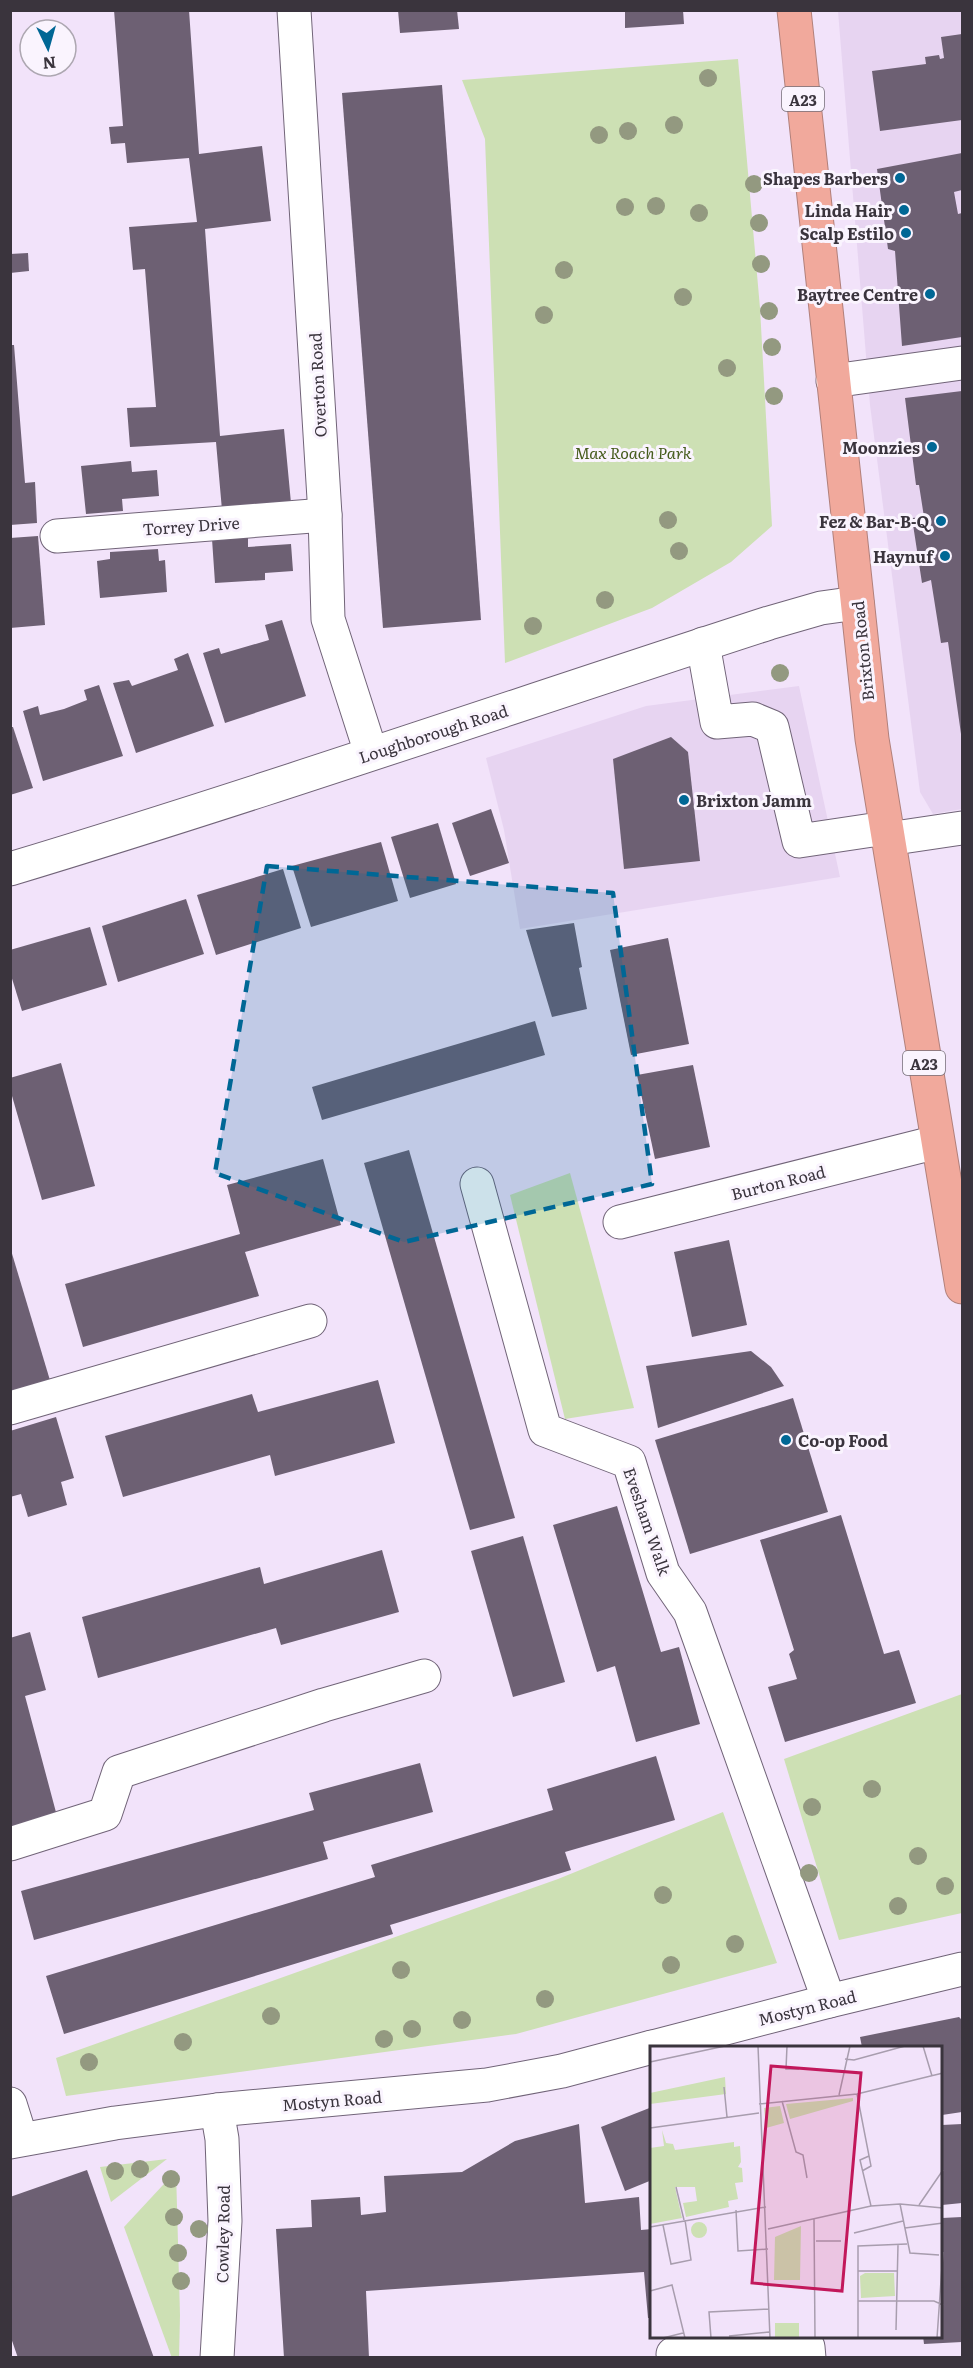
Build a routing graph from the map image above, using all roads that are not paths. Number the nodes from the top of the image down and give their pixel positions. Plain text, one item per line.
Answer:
1 (294, 10) edge
2 (794, 10) edge
3 (963, 363) edge
4 (833, 381) junction
5 (325, 515) junction
6 (57, 536) dead end
7 (857, 603) junction
8 (703, 644) junction
9 (371, 753) junction
10 (963, 828) edge
11 (887, 834) junction
12 (10, 869) edge
13 (937, 1142) junction
14 (477, 1184) dead end
15 (620, 1222) dead end
16 (963, 1287) edge
17 (310, 1321) dead end
18 (10, 1408) edge
19 (423, 1676) dead end
20 (10, 1844) edge
21 (963, 1969) edge
22 (829, 2001) junction
23 (656, 2046) edge
24 (650, 2048) edge
25 (10, 2104) edge
26 (217, 2110) junction
27 (16, 2140) edge
28 (673, 2354) dead end
29 (217, 2358) edge
30 (809, 2358) edge

1 - 5 street, Overton Road
2 - 4 highway, Brixton Road / A23
3 - 4 street
4 - 7 highway, Brixton Road / A23
5 - 6 street, Torrey Drive
5 - 9 street, Overton Road
7 - 8 street, Loughborough Road
7 - 11 highway, Brixton Road / A23
8 - 9 street, Loughborough Road
8 - 11 street
9 - 12 street, Loughborough Road
10 - 11 street
11 - 13 highway, Brixton Road / A23
13 - 15 street, Burton Road
13 - 16 highway, Brixton Road / A23
14 - 22 street, Evesham Walk
17 - 18 street
19 - 20 street
21 - 22 street, Mostyn Road
22 - 23 street, Mostyn Road
24 - 26 street, Mostyn Road
25 - 27 street
26 - 27 street, Mostyn Road
26 - 29 street, Cowley Road
28 - 30 street

